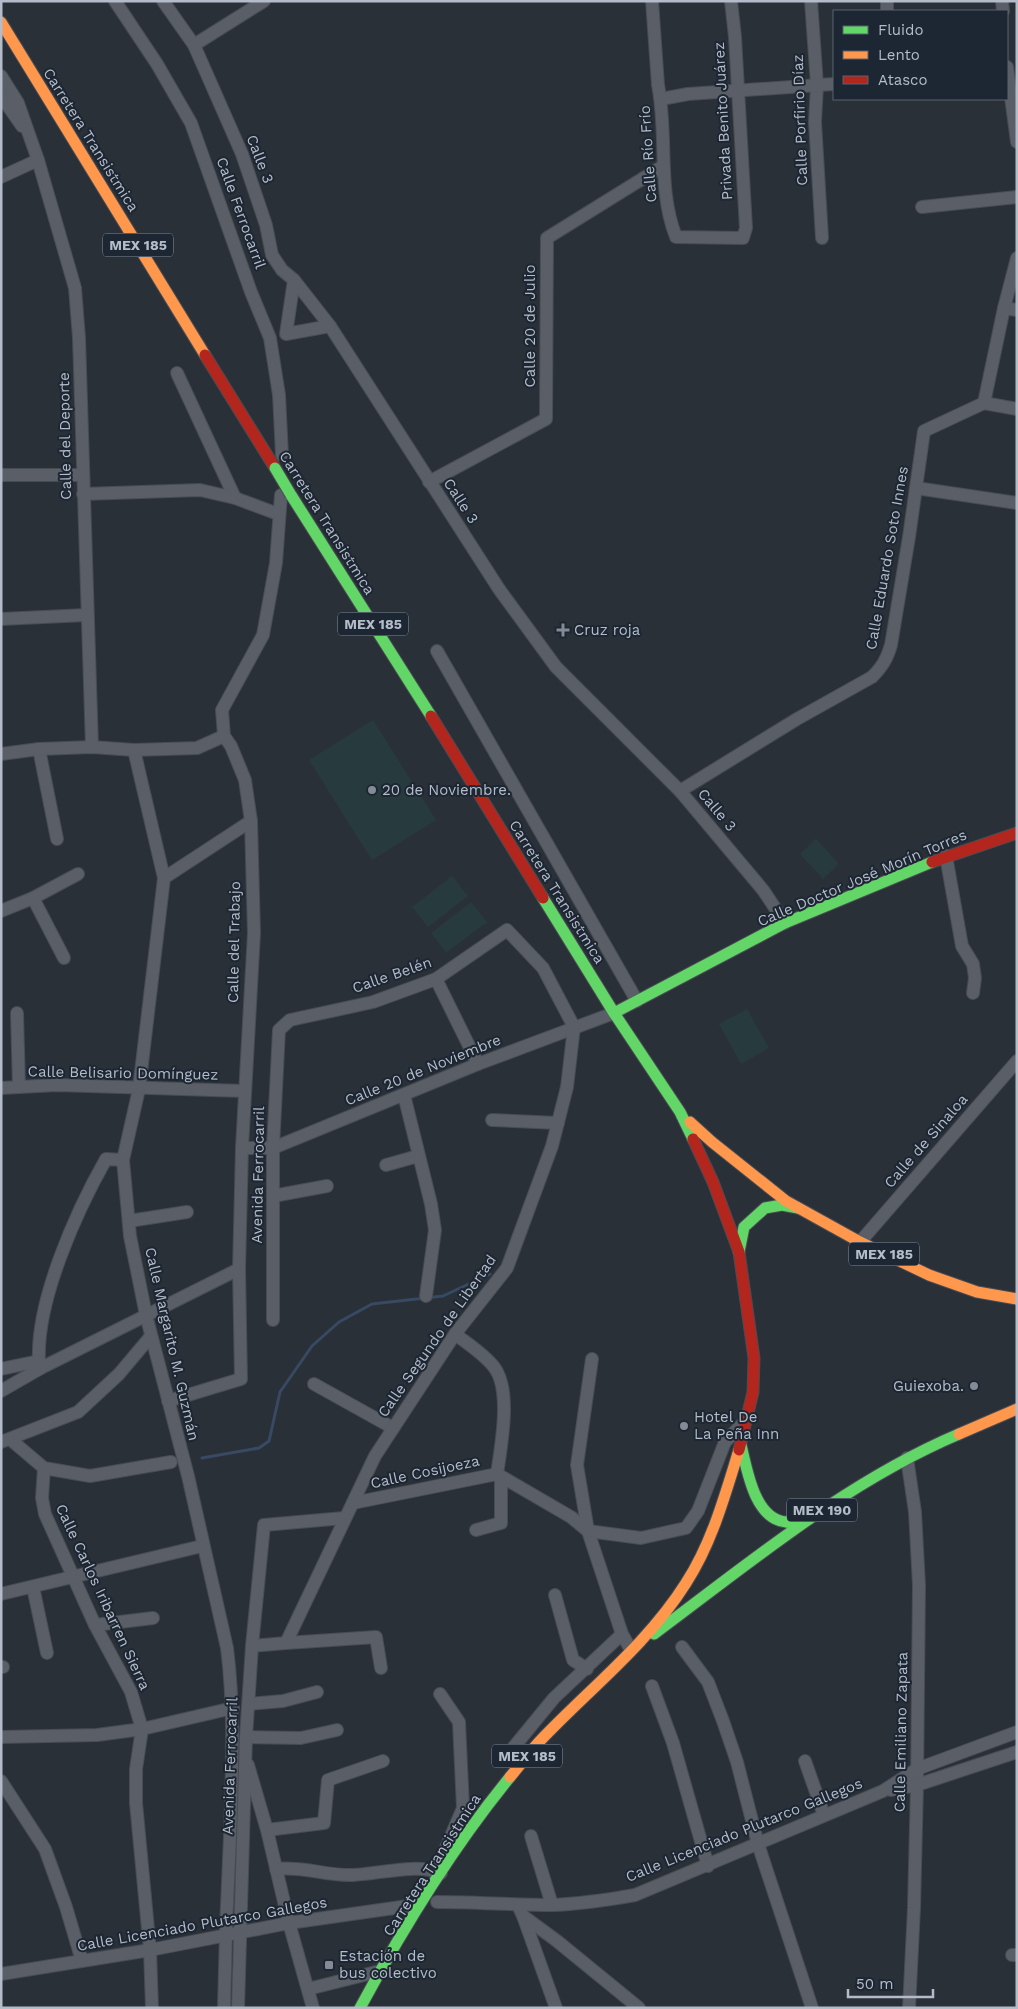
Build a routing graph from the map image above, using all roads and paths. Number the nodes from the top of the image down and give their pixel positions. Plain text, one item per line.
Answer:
1 (116, 1) edge
2 (163, 1) edge
3 (264, 1) edge
4 (652, 1) edge
5 (731, 1) edge
6 (811, 1) edge
7 (1, 22) edge
8 (194, 45) junction
9 (1, 76) edge
10 (1012, 80) edge
11 (816, 84) junction
12 (833, 84) edge
13 (736, 91) junction
14 (1, 96) edge
15 (661, 99) junction
16 (27, 132) junction
17 (1017, 142) edge
18 (38, 160) junction
19 (664, 166) junction
20 (1, 176) edge
21 (1017, 197) edge
22 (922, 207) dead end
23 (743, 238) joint
24 (822, 238) dead end
25 (1017, 258) edge
26 (294, 280) junction
27 (1004, 308) junction
28 (1017, 310) edge
29 (330, 326) junction
30 (286, 334) junction
31 (270, 338) junction
32 (177, 373) dead end
33 (984, 403) junction
34 (1017, 409) edge
35 (282, 455) dead end
36 (1, 475) edge
37 (83, 475) junction
38 (429, 482) junction
39 (916, 488) junction
40 (83, 494) junction
41 (286, 495) junction
42 (235, 498) junction
43 (1017, 502) edge
44 (278, 514) junction
45 (86, 615) junction
46 (1, 619) edge
47 (438, 651) dead end
48 (224, 736) junction
49 (92, 747) junction
50 (39, 749) junction
51 (134, 750) junction
52 (1, 754) edge
53 (680, 792) junction
54 (251, 821) junction
55 (1017, 833) edge
56 (57, 839) dead end
57 (946, 856) junction
58 (78, 874) dead end
59 (164, 878) junction
60 (32, 898) junction
61 (1, 911) edge
62 (785, 923) junction
63 (64, 958) dead end
64 (436, 979) junction
65 (973, 993) dead end
66 (637, 1001) junction
67 (17, 1013) dead end
68 (614, 1013) junction
69 (574, 1027) junction
70 (279, 1030) joint
71 (1017, 1061) edge
72 (478, 1064) junction
73 (19, 1087) junction
74 (1, 1088) edge
75 (139, 1089) junction
76 (244, 1091) junction
77 (404, 1095) junction
78 (680, 1112) junction
79 (492, 1120) dead end
80 (558, 1123) junction
81 (242, 1148) junction
82 (273, 1148) junction
83 (418, 1156) junction
84 (123, 1160) junction
85 (386, 1165) dead end
86 (328, 1186) dead end
87 (273, 1196) junction
88 (799, 1208) junction
89 (187, 1212) dead end
90 (129, 1221) junction
91 (860, 1242) junction
92 (739, 1252) junction
93 (239, 1269) junction
94 (426, 1296) dead end
95 (1017, 1299) edge
96 (146, 1315) junction
97 (273, 1320) dead end
98 (455, 1334) junction
99 (151, 1336) junction
100 (592, 1359) dead end
101 (40, 1365) junction
102 (1, 1369) edge
103 (314, 1384) dead end
104 (1, 1391) edge
105 (168, 1401) junction
106 (1017, 1409) edge
107 (749, 1417) junction
108 (393, 1428) junction
109 (6, 1441) edge
110 (741, 1445) junction
111 (907, 1458) junction
112 (172, 1462) dead end
113 (44, 1468) junction
114 (497, 1474) junction
115 (352, 1503) junction
116 (344, 1518) junction
117 (809, 1520) junction
118 (476, 1530) dead end
119 (588, 1531) junction
120 (202, 1546) junction
121 (73, 1576) junction
122 (33, 1587) junction
123 (1, 1594) edge
124 (555, 1595) dead end
125 (153, 1618) dead end
126 (95, 1625) junction
127 (622, 1634) junction
128 (643, 1639) junction
129 (286, 1643) junction
130 (252, 1646) junction
131 (682, 1647) dead end
132 (630, 1650) junction
133 (47, 1653) dead end
134 (381, 1668) dead end
135 (587, 1669) junction
136 (652, 1686) dead end
137 (317, 1692) dead end
138 (440, 1694) dead end
139 (249, 1704) junction
140 (233, 1708) junction
141 (142, 1729) junction
142 (337, 1730) dead end
143 (1016, 1735) edge
144 (1, 1737) edge
145 (246, 1737) junction
146 (512, 1748) dead end
147 (1017, 1752) edge
148 (246, 1758) junction
149 (383, 1761) dead end
150 (805, 1761) dead end
151 (917, 1769) junction
152 (1, 1781) edge
153 (917, 1785) junction
154 (883, 1791) junction
155 (824, 1815) junction
156 (267, 1830) junction
157 (531, 1836) dead end
158 (758, 1844) junction
159 (708, 1866) junction
160 (276, 1869) junction
161 (438, 1872) junction
162 (437, 1902) dead end
163 (552, 1904) junction
164 (408, 1906) dead end
165 (520, 1910) junction
166 (289, 1923) junction
167 (241, 1933) junction
168 (225, 1937) junction
169 (150, 1950) junction
170 (82, 1961) junction
171 (380, 1971) junction
172 (1, 1974) edge
173 (308, 1989) junction
174 (152, 2008) edge
175 (224, 2008) edge
176 (238, 2008) edge
177 (313, 2008) edge
178 (360, 2008) edge
179 (556, 2008) edge
180 (639, 2008) edge
181 (812, 2008) edge
182 (909, 2008) edge

1 - 31 street, Calle Ferrocarril
2 - 8 street, Calle 3
3 - 8 street
4 - 15 street, Calle Río Frío
5 - 13 street, Privada Benito Juárez
6 - 11 street, Calle Porfirio Díaz
7 - 41 main road, Carretera Transistmica / MEX 185, bridge
8 - 26 street, Calle 3
9 - 16 street, Calle del Deporte
10 - 17 street
11 - 12 street
11 - 13 street
11 - 24 street, Calle Porfirio Díaz
13 - 15 street
13 - 23 street, Privada Benito Juárez
14 - 16 street, Calle del Deporte
15 - 19 street, Calle Río Frío
16 - 18 street, Calle del Deporte
18 - 20 street
18 - 37 street, Calle del Deporte
19 - 23 street, Calle Río Frío
19 - 38 street, Calle 20 de Julio
21 - 22 street
25 - 27 street
26 - 29 street, Calle 3
26 - 30 street
27 - 28 street
27 - 33 street
29 - 30 street
29 - 38 street, Calle 3
30 - 31 street
31 - 35 street, Calle Ferrocarril
32 - 42 street
33 - 34 street
33 - 39 street, Calle Eduardo Soto Innes
36 - 37 street
37 - 40 street, Calle del Deporte
38 - 53 street, Calle 3
39 - 43 street
39 - 53 street, Calle Eduardo Soto Innes
40 - 42 street
40 - 45 street, Calle del Deporte
41 - 44 street
41 - 68 main road, Carretera Transistmica / MEX 185
42 - 44 street
44 - 48 street
45 - 46 street
45 - 49 street, Calle del Deporte
47 - 66 street
48 - 51 street
48 - 54 street, Calle del Trabajo
49 - 50 street
49 - 51 street
50 - 52 street
50 - 56 street
51 - 59 street, Calle Margarito M. Guzmán
53 - 62 street, Calle 3
54 - 59 street
54 - 76 street, Calle del Trabajo
55 - 57 main road, Calle Doctor José Morín Torres
57 - 62 main road, Calle Doctor José Morín Torres
57 - 65 street
58 - 60 street
59 - 75 street, Calle Margarito M. Guzmán
60 - 61 street
60 - 63 street
62 - 66 main road, Calle Doctor José Morín Torres
64 - 69 street, Calle Belén
64 - 70 street, Calle Belén
64 - 72 street
66 - 68 main road, Calle Doctor José Morín Torres
67 - 73 street
68 - 69 street, Calle 20 de Noviembre
68 - 78 main road, Carretera Transistmica / MEX 185
69 - 72 street, Calle 20 de Noviembre
69 - 80 street, Calle Segundo de Libertad
70 - 82 street, Avenida Ferrocarril
71 - 91 street, Calle de Sinaloa
72 - 77 street, Calle 20 de Noviembre
73 - 74 street, Calle Belisario Domínguez
73 - 75 street, Calle Belisario Domínguez
75 - 76 street, Calle Belisario Domínguez
75 - 84 street, Calle Margarito M. Guzmán
76 - 81 street, Calle del Trabajo
77 - 82 street, Calle 20 de Noviembre
77 - 83 street
78 - 88 main road, Carretera Transistmica / MEX 185
78 - 92 main road, Carretera Transistmica / MEX 185
79 - 80 street
80 - 98 street, Calle Segundo de Libertad
81 - 82 street, Calle 20 de Noviembre
81 - 93 street, Calle del Trabajo
82 - 87 street, Avenida Ferrocarril
83 - 85 street
83 - 94 street
84 - 90 street, Calle Margarito M. Guzmán
84 - 101 street
86 - 87 street
87 - 97 street, Avenida Ferrocarril
88 - 91 main road, Carretera Transistmica / MEX 185
88 - 92 main road
89 - 90 street
90 - 96 street, Calle Margarito M. Guzmán
91 - 95 main road, Carretera Transistmica / MEX 185
92 - 107 main road, Carretera Transistmica / MEX 185
93 - 96 street
93 - 105 street, Calle del Trabajo
96 - 99 street, Calle Margarito M. Guzmán
96 - 101 street
98 - 108 street, Calle Segundo de Libertad
98 - 114 street
99 - 105 street, Calle Margarito M. Guzmán
99 - 109 street
100 - 119 street
101 - 102 street
101 - 104 street
103 - 108 street
105 - 120 street, Calle Margarito M. Guzmán
106 - 111 main road, Carretera Transistmica / MEX 190
107 - 110 main road, Carretera Transistmica / MEX 185
107 - 119 street
108 - 115 street, Calle Segundo de Libertad
109 - 113 street
110 - 117 main road
110 - 128 main road, Carretera Transistmica / MEX 185
111 - 117 main road, Carretera Transistmica / MEX 190
111 - 151 street, Calle Emiliano Zapata
112 - 113 street
113 - 121 street, Calle Carlos Iribarren Sierra
114 - 115 street, Calle Cosijoeza
114 - 118 street
114 - 119 street, Calle Cosijoeza
115 - 116 street, Calle Segundo de Libertad
116 - 129 street, Calle Segundo de Libertad
116 - 130 street, Avenida Ferrocarril
117 - 128 main road, Carretera Transistmica / MEX 190
119 - 127 street
120 - 121 street
120 - 140 street, Calle Margarito M. Guzmán
121 - 122 street
121 - 126 street, Calle Carlos Iribarren Sierra
122 - 123 street
122 - 133 street
124 - 135 street
125 - 126 street
126 - 141 street, Calle Carlos Iribarren Sierra
127 - 132 street
127 - 135 street
128 - 132 main road, Carretera Transistmica / MEX 185
129 - 130 street
129 - 134 street
130 - 139 street, Avenida Ferrocarril
131 - 158 street
132 - 161 main road, Carretera Transistmica / MEX 185
135 - 146 street
136 - 159 street
137 - 139 street
138 - 161 street
139 - 145 street, Avenida Ferrocarril
140 - 141 street
140 - 168 street, Calle Margarito M. Guzmán
141 - 144 street
141 - 169 street, Calle Carlos Iribarren Sierra
142 - 145 street
143 - 151 street, Calle Licenciado Plutarco Gallegos
145 - 148 street, Avenida Ferrocarril
147 - 153 street, Calle Licenciado Plutarco Gallegos
148 - 156 street
148 - 167 street, Avenida Ferrocarril
149 - 156 street
150 - 155 street
151 - 153 street, Calle Emiliano Zapata
151 - 154 street, Calle Licenciado Plutarco Gallegos
152 - 170 street
153 - 154 street, Calle Licenciado Plutarco Gallegos
153 - 182 street, Calle Emiliano Zapata
154 - 155 street, Calle Licenciado Plutarco Gallegos
155 - 158 street, Calle Licenciado Plutarco Gallegos
156 - 160 street
157 - 163 street
158 - 159 street, Calle Licenciado Plutarco Gallegos
158 - 181 street
159 - 163 street, Calle Licenciado Plutarco Gallegos
160 - 161 street
160 - 166 street
161 - 171 main road, Carretera Transistmica / MEX 185
162 - 165 street, Calle Licenciado Plutarco Gallegos
163 - 165 street, Calle Licenciado Plutarco Gallegos
164 - 166 street, Calle Licenciado Plutarco Gallegos
165 - 179 street
165 - 180 street
166 - 167 street, Calle Licenciado Plutarco Gallegos
166 - 173 street
167 - 168 street, Calle Licenciado Plutarco Gallegos
167 - 176 street, Avenida Ferrocarril
168 - 169 street, Calle Licenciado Plutarco Gallegos
168 - 175 street, Calle Margarito M. Guzmán
169 - 170 street, Calle Licenciado Plutarco Gallegos
169 - 174 street, Calle Carlos Iribarren Sierra
170 - 172 street, Calle Licenciado Plutarco Gallegos
171 - 173 street
171 - 178 main road, Carretera Transistmica / MEX 185
173 - 177 street

